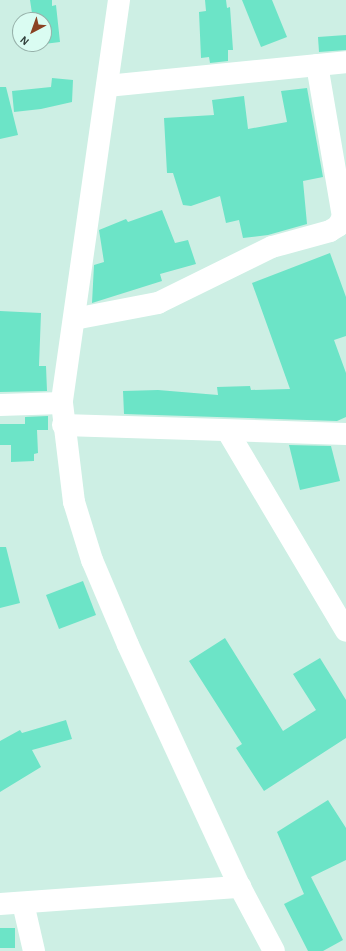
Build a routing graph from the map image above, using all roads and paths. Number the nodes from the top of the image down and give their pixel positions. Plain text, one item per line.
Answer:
1 (119, 0) edge
2 (346, 62) edge
3 (317, 65) junction
4 (107, 86) junction
5 (74, 318) junction
6 (62, 403) junction
7 (0, 405) edge
8 (63, 425) junction
9 (228, 432) junction
10 (346, 434) edge
11 (346, 631) edge
12 (240, 887) junction
13 (23, 903) junction
14 (0, 904) edge
15 (34, 951) edge
16 (274, 951) edge

1 - 4 street
2 - 3 street
3 - 4 street
3 - 5 street
4 - 5 street
5 - 6 street
6 - 7 street
6 - 8 street
8 - 9 street
8 - 12 street
9 - 10 street
9 - 11 street
12 - 13 street
12 - 16 street
13 - 14 street
13 - 15 street

